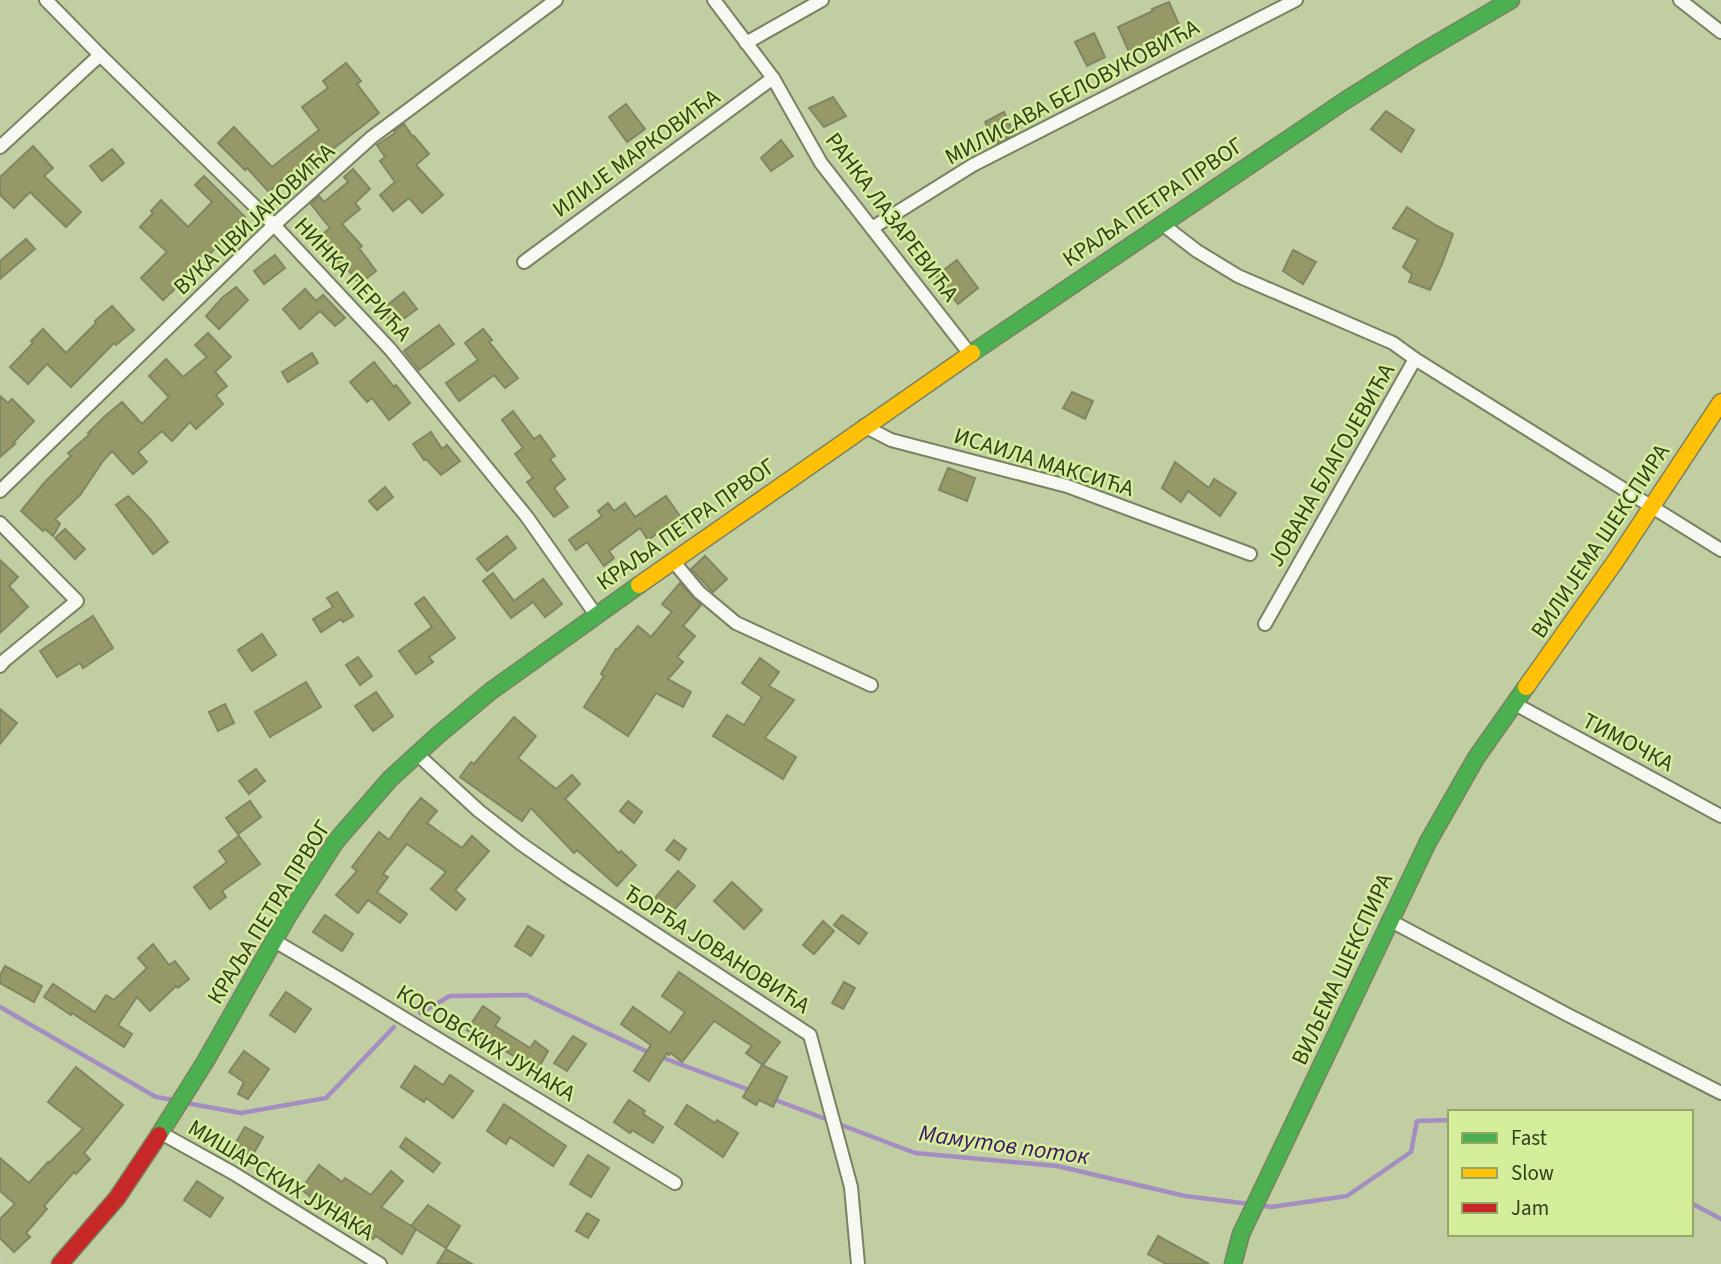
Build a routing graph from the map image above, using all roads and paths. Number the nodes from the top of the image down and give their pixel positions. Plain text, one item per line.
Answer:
1 (46, 0) edge
2 (556, 0) edge
3 (714, 0) edge
4 (822, 0) edge
5 (1296, 0) edge
6 (1511, 0) edge
7 (1681, 0) edge
8 (1721, 32) edge
9 (746, 43) junction
10 (100, 55) junction
11 (773, 78) junction
12 (0, 147) edge
13 (1162, 224) junction
14 (274, 225) junction
15 (872, 228) junction
16 (524, 262) dead end
17 (970, 354) junction
18 (1415, 359) junction
19 (1721, 402) edge
20 (864, 426) junction
21 (0, 491) edge
22 (1652, 508) junction
23 (0, 523) edge
24 (1721, 550) edge
25 (1251, 554) dead end
26 (673, 561) junction
27 (596, 615) junction
28 (1265, 624) dead end
29 (0, 666) edge
30 (871, 685) dead end
31 (1515, 705) junction
32 (417, 754) junction
33 (1721, 817) edge
34 (1389, 920) junction
35 (273, 940) junction
36 (1721, 1093) edge
37 (161, 1133) junction
38 (675, 1183) dead end
39 (0, 1257) edge
40 (7, 1264) edge
41 (60, 1264) edge
42 (380, 1264) edge
43 (858, 1264) edge
44 (1233, 1264) edge

1 - 10 street, НИНКА ПЕРИЋА
2 - 14 street, ВУКА ЦВИЈАНОВИЋА
3 - 9 street, РАНКА ЛАЗАРЕВИЋА
4 - 9 street
5 - 15 street, МИЛИСАВА БЕЛОВУКОВИЋА
6 - 13 street, КРАЉА ПЕТРА ПРВОГ
7 - 8 street
9 - 11 street, РАНКА ЛАЗАРЕВИЋА
10 - 12 street
10 - 14 street, НИНКА ПЕРИЋА
11 - 15 street, РАНКА ЛАЗАРЕВИЋА
11 - 16 street, ИЛИЈЕ МАРКОВИЋА
13 - 17 street, КРАЉА ПЕТРА ПРВОГ
13 - 18 street, ЈОВАНА БЛАГОЈЕВИЋА
14 - 21 street, ВУКА ЦВИЈАНОВИЋА
14 - 27 street, НИНКА ПЕРИЋА
15 - 17 street, РАНКА ЛАЗАРЕВИЋА
17 - 20 street, КРАЉА ПЕТРА ПРВОГ
18 - 22 street
18 - 28 street, ЈОВАНА БЛАГОЈЕВИЋА
19 - 22 street, ВИЛИЈЕМА ШЕКСПИРА
20 - 25 street, ИСАИЛА МАКСИЋА
20 - 26 street, КРАЉА ПЕТРА ПРВОГ
22 - 24 street
22 - 31 street, ВИЛИЈЕМА ШЕКСПИРА
23 - 29 street
26 - 27 street, КРАЉА ПЕТРА ПРВОГ
26 - 30 street
27 - 32 street, КРАЉА ПЕТРА ПРВОГ
31 - 33 street, ТИМОЧКА
31 - 34 street, ВИЉЕМА ШЕКСПИРА
32 - 35 street, КРАЉА ПЕТРА ПРВОГ
32 - 43 street, ЂОРЂА ЈОВАНОВИЋА
34 - 36 street
34 - 44 street, ВИЉЕМА ШЕКСПИРА
35 - 37 street, КРАЉА ПЕТРА ПРВОГ
35 - 38 street, КОСОВСКИХ ЈУНАКА
37 - 41 street, КРАЉА ПЕТРА ПРВОГ
37 - 42 street, МИШАРСКИХ ЈУНАКА
39 - 40 path

